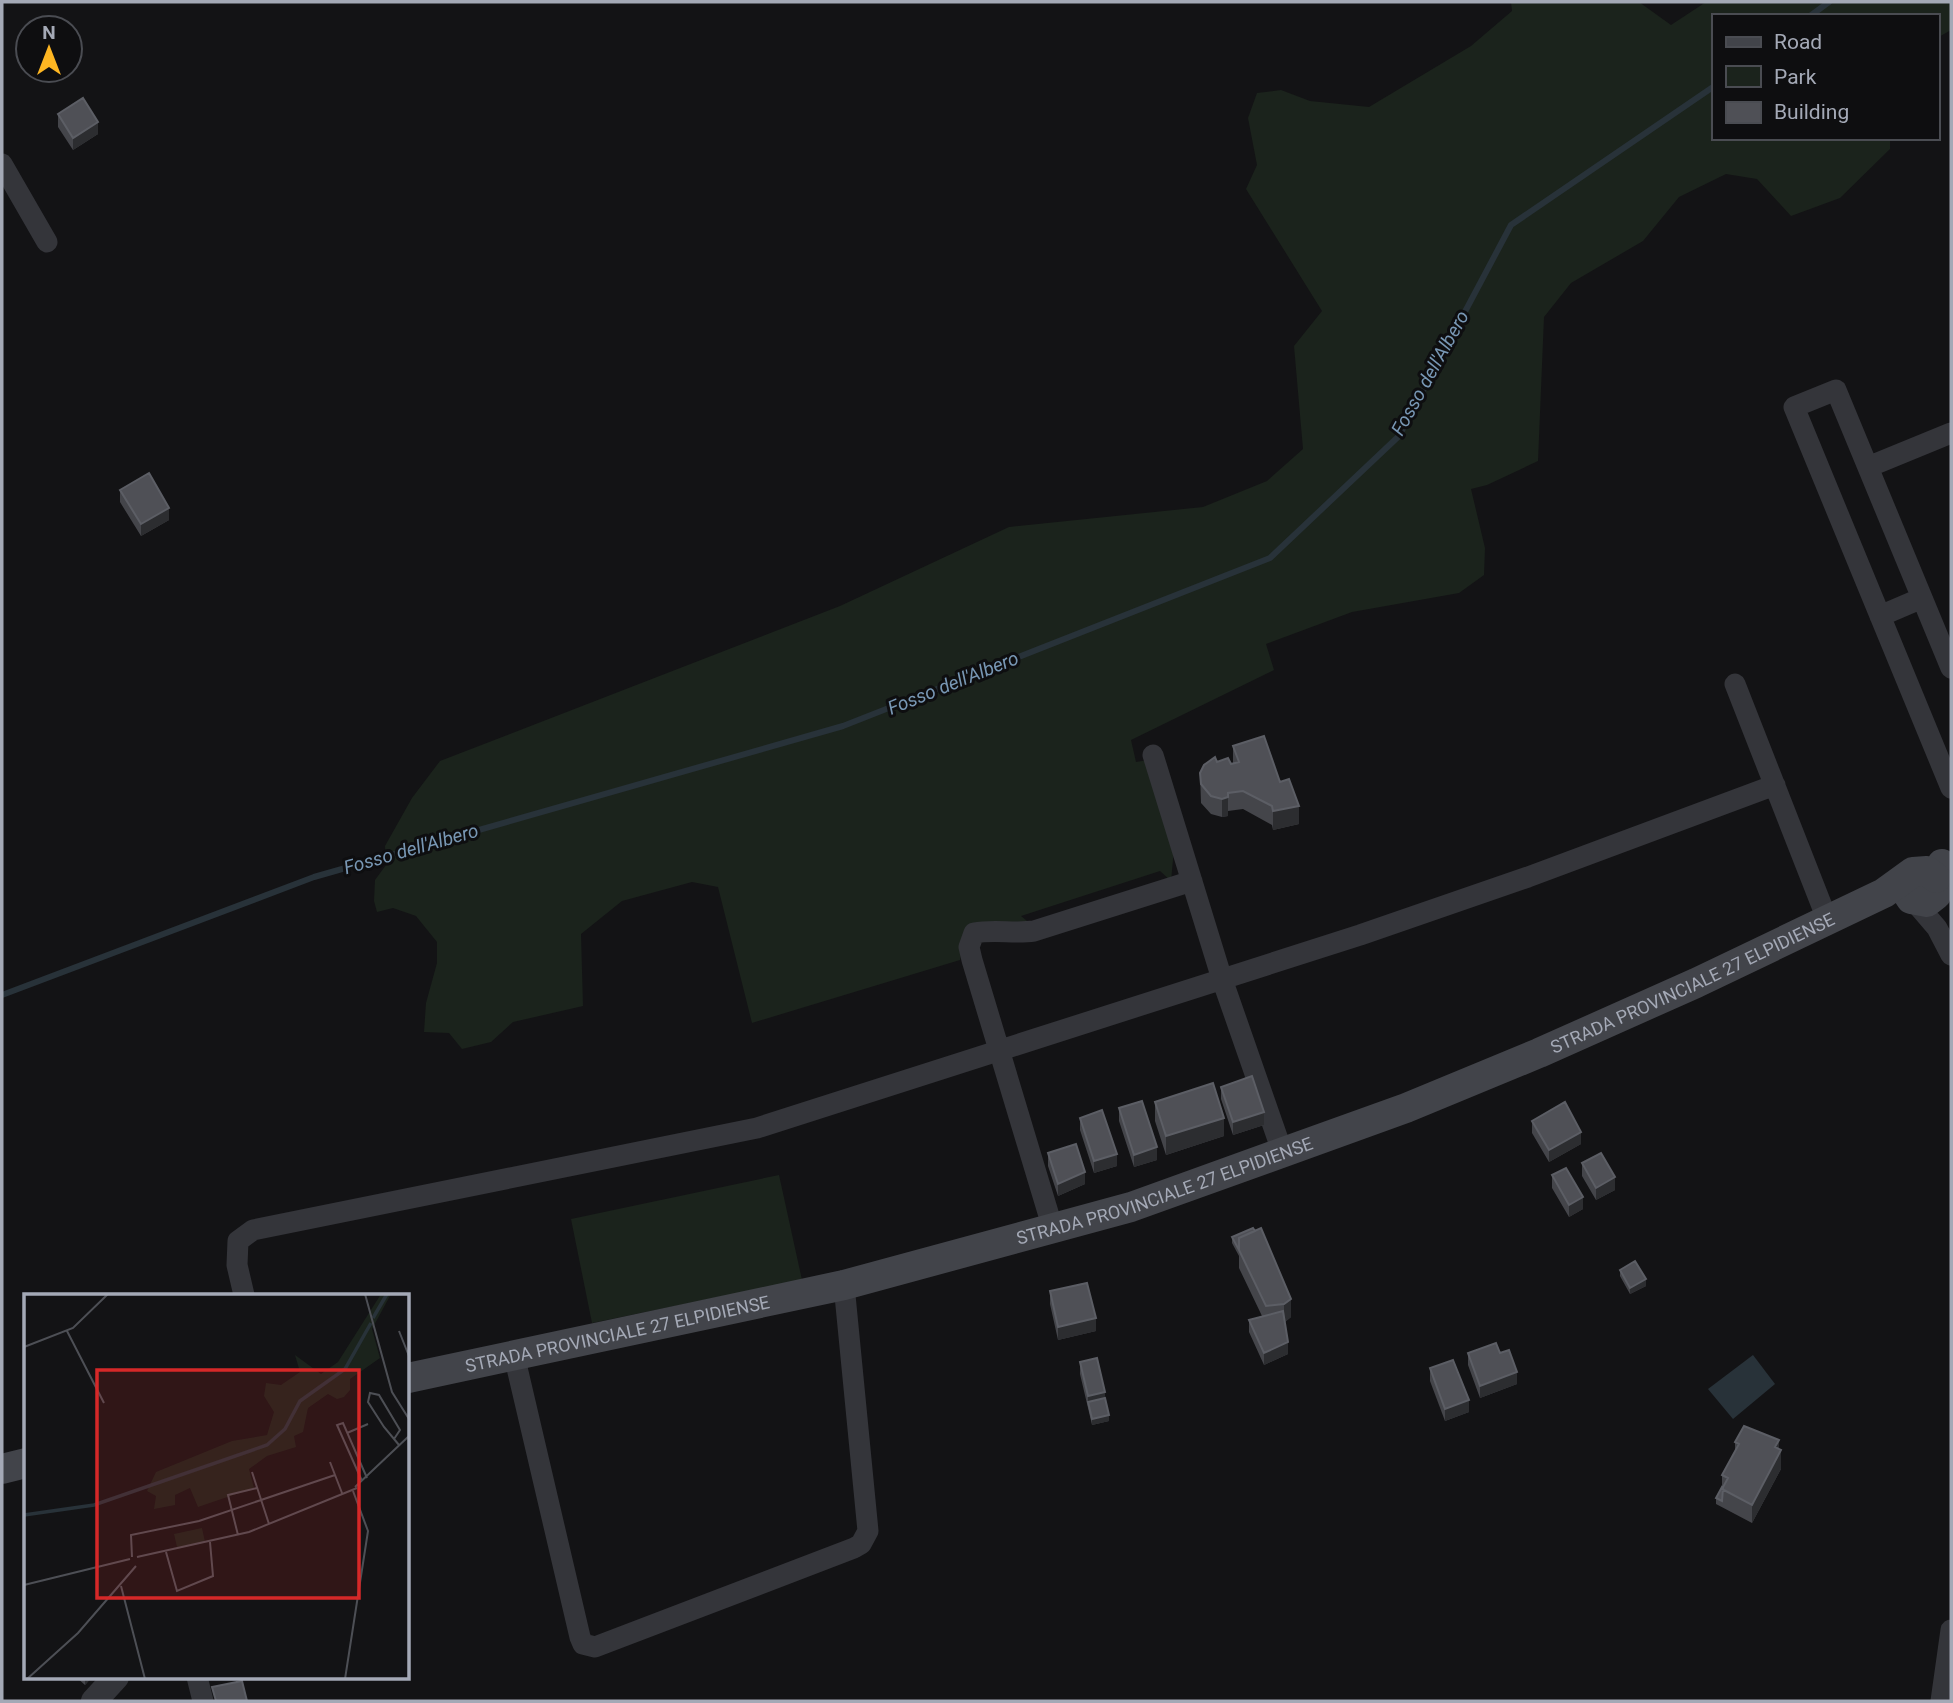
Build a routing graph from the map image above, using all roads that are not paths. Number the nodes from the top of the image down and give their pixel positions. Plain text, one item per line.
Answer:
1 (2, 164) edge
2 (47, 243) dead end
3 (1951, 433) edge
4 (1868, 467) junction
5 (1923, 598) junction
6 (1880, 616) junction
7 (1951, 668) edge
8 (1735, 684) dead end
9 (1153, 755) dead end
10 (1775, 785) junction
11 (1951, 788) edge
12 (1923, 879) edge
13 (1192, 881) junction
14 (1827, 919) junction
15 (1951, 955) edge
16 (1222, 979) junction
17 (1002, 1051) junction
18 (1282, 1151) junction
19 (1053, 1229) junction
20 (844, 1285) junction
21 (244, 1294) edge
22 (514, 1355) junction
23 (410, 1378) edge
24 (24, 1464) edge
25 (2, 1469) edge
26 (1951, 1630) edge
27 (115, 1678) edge
28 (197, 1678) edge
29 (94, 1701) edge
30 (203, 1701) edge
31 (1941, 1701) edge

1 - 2 street
3 - 4 street
4 - 5 street
4 - 6 street
5 - 6 street
5 - 7 street
6 - 11 street
8 - 10 street
9 - 13 street
10 - 14 street
10 - 16 street
12 - 14 main road, STRADA PROVINCIALE 27 ELPIDIENSE
12 - 15 street
13 - 16 street
13 - 17 street
14 - 18 main road, STRADA PROVINCIALE 27 ELPIDIENSE
16 - 17 street
16 - 18 street
17 - 19 street
17 - 21 street
18 - 19 main road, STRADA PROVINCIALE 27 ELPIDIENSE
19 - 20 main road, STRADA PROVINCIALE 27 ELPIDIENSE
20 - 22 main road, STRADA PROVINCIALE 27 ELPIDIENSE
20 - 22 street
22 - 23 main road, STRADA PROVINCIALE 27 ELPIDIENSE
24 - 25 main road
26 - 31 street
27 - 29 street
28 - 30 street

